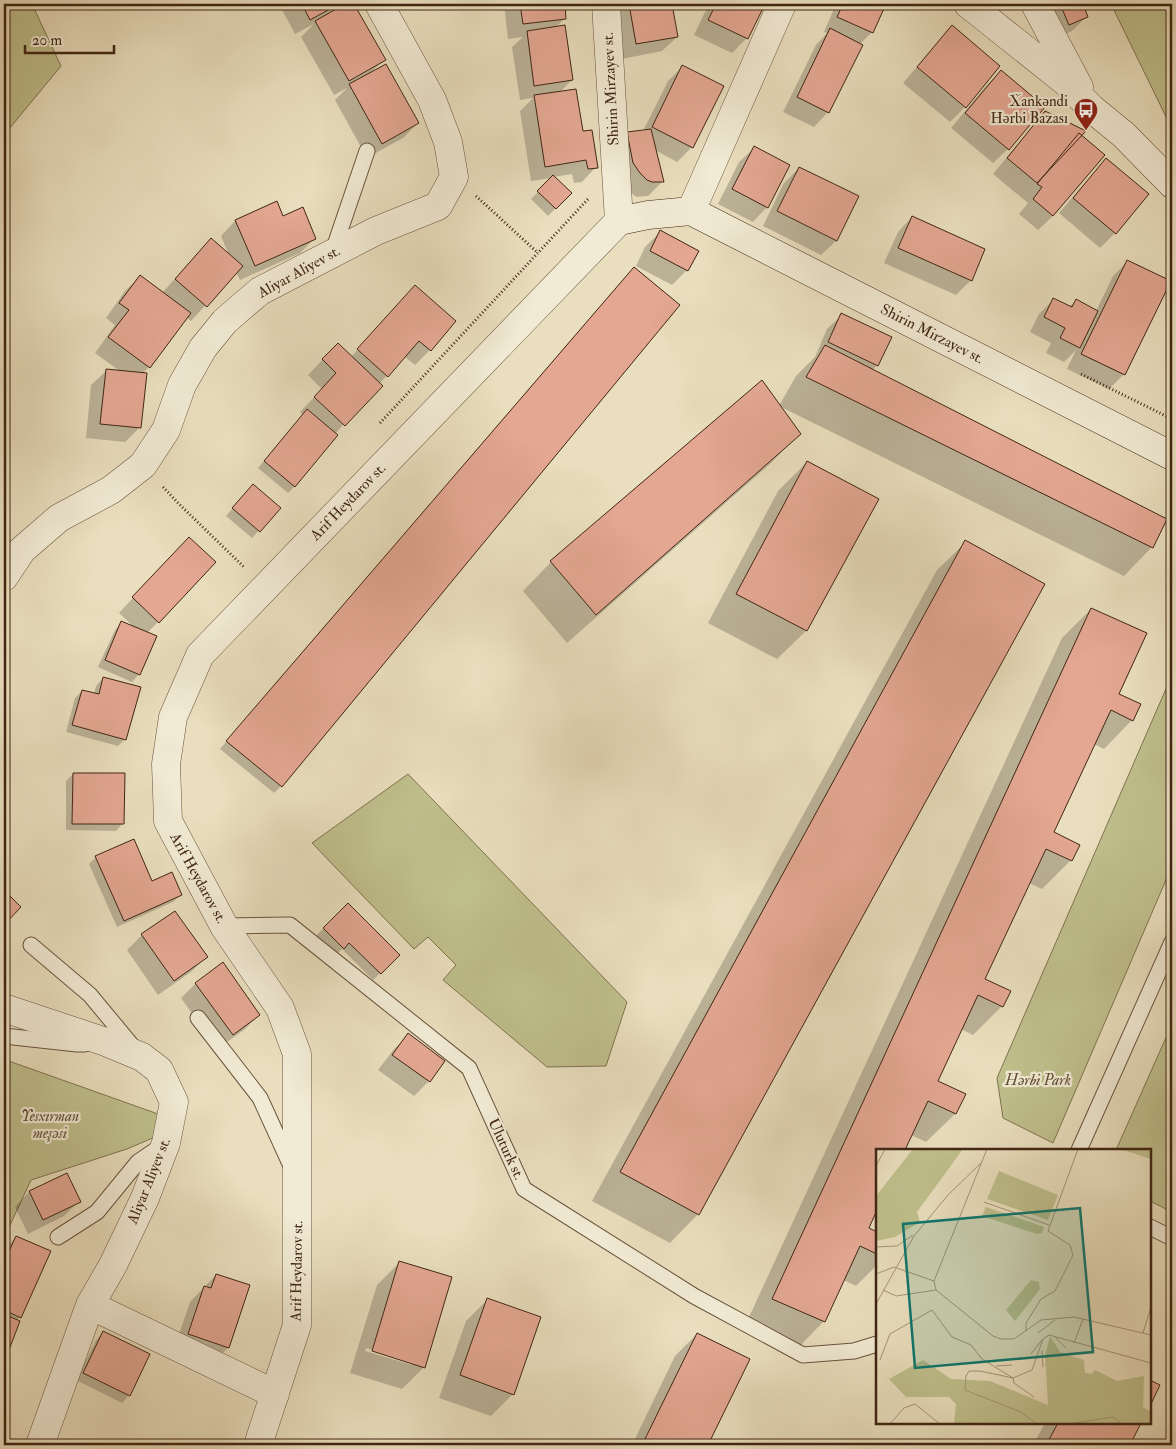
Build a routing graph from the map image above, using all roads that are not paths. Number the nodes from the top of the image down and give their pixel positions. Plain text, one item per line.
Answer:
1 (379, 4) edge
2 (606, 4) edge
3 (782, 4) edge
4 (968, 4) edge
5 (1035, 4) edge
6 (1091, 108) junction
7 (367, 151) dead end
8 (1172, 184) edge
9 (691, 211) junction
10 (619, 221) junction
11 (332, 254) junction
12 (1172, 456) edge
13 (4, 577) edge
14 (224, 926) junction
15 (1172, 942) edge
16 (31, 945) dead end
17 (4, 1008) edge
18 (198, 1018) dead end
19 (4, 1036) edge
20 (106, 1042) junction
21 (142, 1057) junction
22 (166, 1143) junction
23 (1079, 1149) edge
24 (297, 1179) junction
25 (1151, 1228) edge
26 (58, 1237) dead end
27 (1172, 1238) edge
28 (90, 1305) junction
29 (876, 1344) edge
30 (275, 1394) junction
31 (40, 1445) edge
32 (258, 1445) edge

1 - 11 street, Aliyar Aliyev st.
2 - 10 street, Shirin Mirzayev st.
3 - 9 street
4 - 6 street
5 - 6 street
6 - 8 street
7 - 11 lane
9 - 10 street
9 - 12 street, Shirin Mirzayev st.
10 - 14 street, Arif Heydarov st.
11 - 13 street, Aliyar Aliyev st.
14 - 24 street, Arif Heydarov st.
14 - 29 lane, Uluturk st.
15 - 23 lane
16 - 21 lane
17 - 20 street, Aliyar Aliyev st.
18 - 24 lane
19 - 20 lane
20 - 21 street, Aliyar Aliyev st.
21 - 22 street, Aliyar Aliyev st.
22 - 26 lane
22 - 28 street, Aliyar Aliyev st.
24 - 30 street, Arif Heydarov st.
25 - 27 lane
28 - 30 street
28 - 31 street, Aliyar Aliyev st.
30 - 32 street, Arif Heydarov st.

